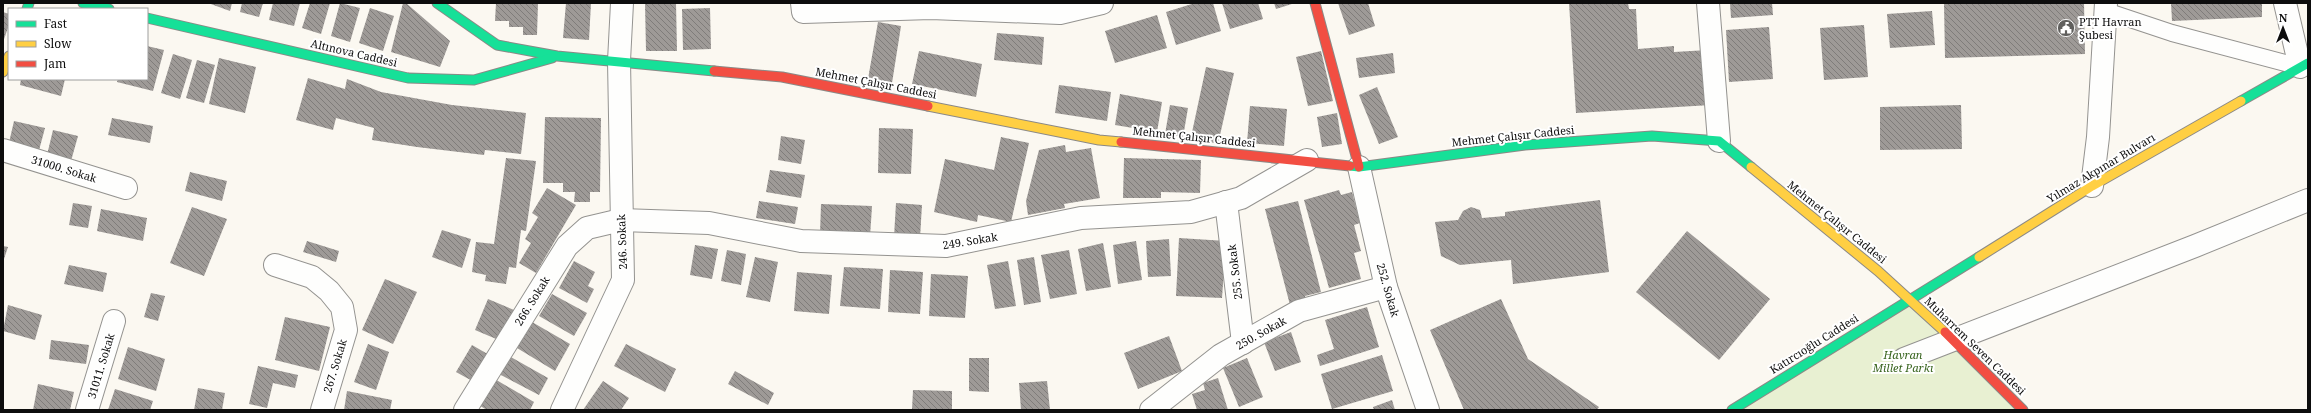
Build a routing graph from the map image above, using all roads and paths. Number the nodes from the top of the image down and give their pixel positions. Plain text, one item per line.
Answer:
1 (83, 3) edge
2 (438, 3) edge
3 (622, 3) edge
4 (802, 3) edge
5 (1102, 3) edge
6 (1315, 3) edge
7 (1708, 3) edge
8 (2285, 3) edge
9 (2106, 7) edge
10 (105, 8) edge
11 (148, 18) edge
12 (557, 56) junction
13 (8, 59) edge
14 (619, 61) junction
15 (2304, 65) edge
16 (3, 72) edge
17 (1719, 141) junction
18 (3, 150) edge
19 (1307, 160) junction
20 (1359, 167) junction
21 (2092, 186) junction
22 (126, 188) dead end
23 (2308, 200) edge
24 (1226, 202) junction
25 (621, 220) junction
26 (275, 265) dead end
27 (1386, 287) junction
28 (1910, 299) junction
29 (114, 321) dead end
30 (1953, 339) junction
31 (1243, 343) junction
32 (1904, 359) dead end
33 (87, 410) edge
34 (322, 410) edge
35 (465, 410) edge
36 (562, 410) edge
37 (1151, 410) edge
38 (1428, 410) edge
39 (1732, 410) edge
40 (2023, 410) edge

1 - 10 main road
2 - 12 main road, Mehmet Çalışır Caddesi
3 - 14 street, 246. Sokak
4 - 5 street
6 - 20 main road
7 - 17 street
8 - 15 street
9 - 15 lane
9 - 21 street
11 - 12 main road, Altınova Caddesi
12 - 14 main road, Mehmet Çalışır Caddesi
13 - 16 main road
14 - 19 main road, Mehmet Çalışır Caddesi
14 - 25 street, 246. Sokak
15 - 21 main road, Yılmaz Akpınar Bulvarı
17 - 20 main road, Mehmet Çalışır Caddesi
17 - 28 main road, Mehmet Çalışır Caddesi
18 - 22 street, 31000. Sokak
19 - 20 main road, Mehmet Çalışır Caddesi
19 - 24 street, 249. Sokak
20 - 27 street, 252. Sokak
21 - 28 main road, Yılmaz Akpınar Bulvarı
23 - 30 street
24 - 25 street, 249. Sokak
24 - 31 street, 255. Sokak
25 - 35 street, 266. Sokak
25 - 36 street, 246. Sokak
26 - 34 street, 267. Sokak
27 - 31 street, 250. Sokak
27 - 38 street, 252. Sokak
28 - 30 main road, Muharrem Seven Caddesi
28 - 39 main road, Katırcıoğlu Caddesi
29 - 33 street, 31011. Sokak
30 - 32 street
30 - 40 main road, Muharrem Seven Caddesi
31 - 37 street, 250. Sokak

